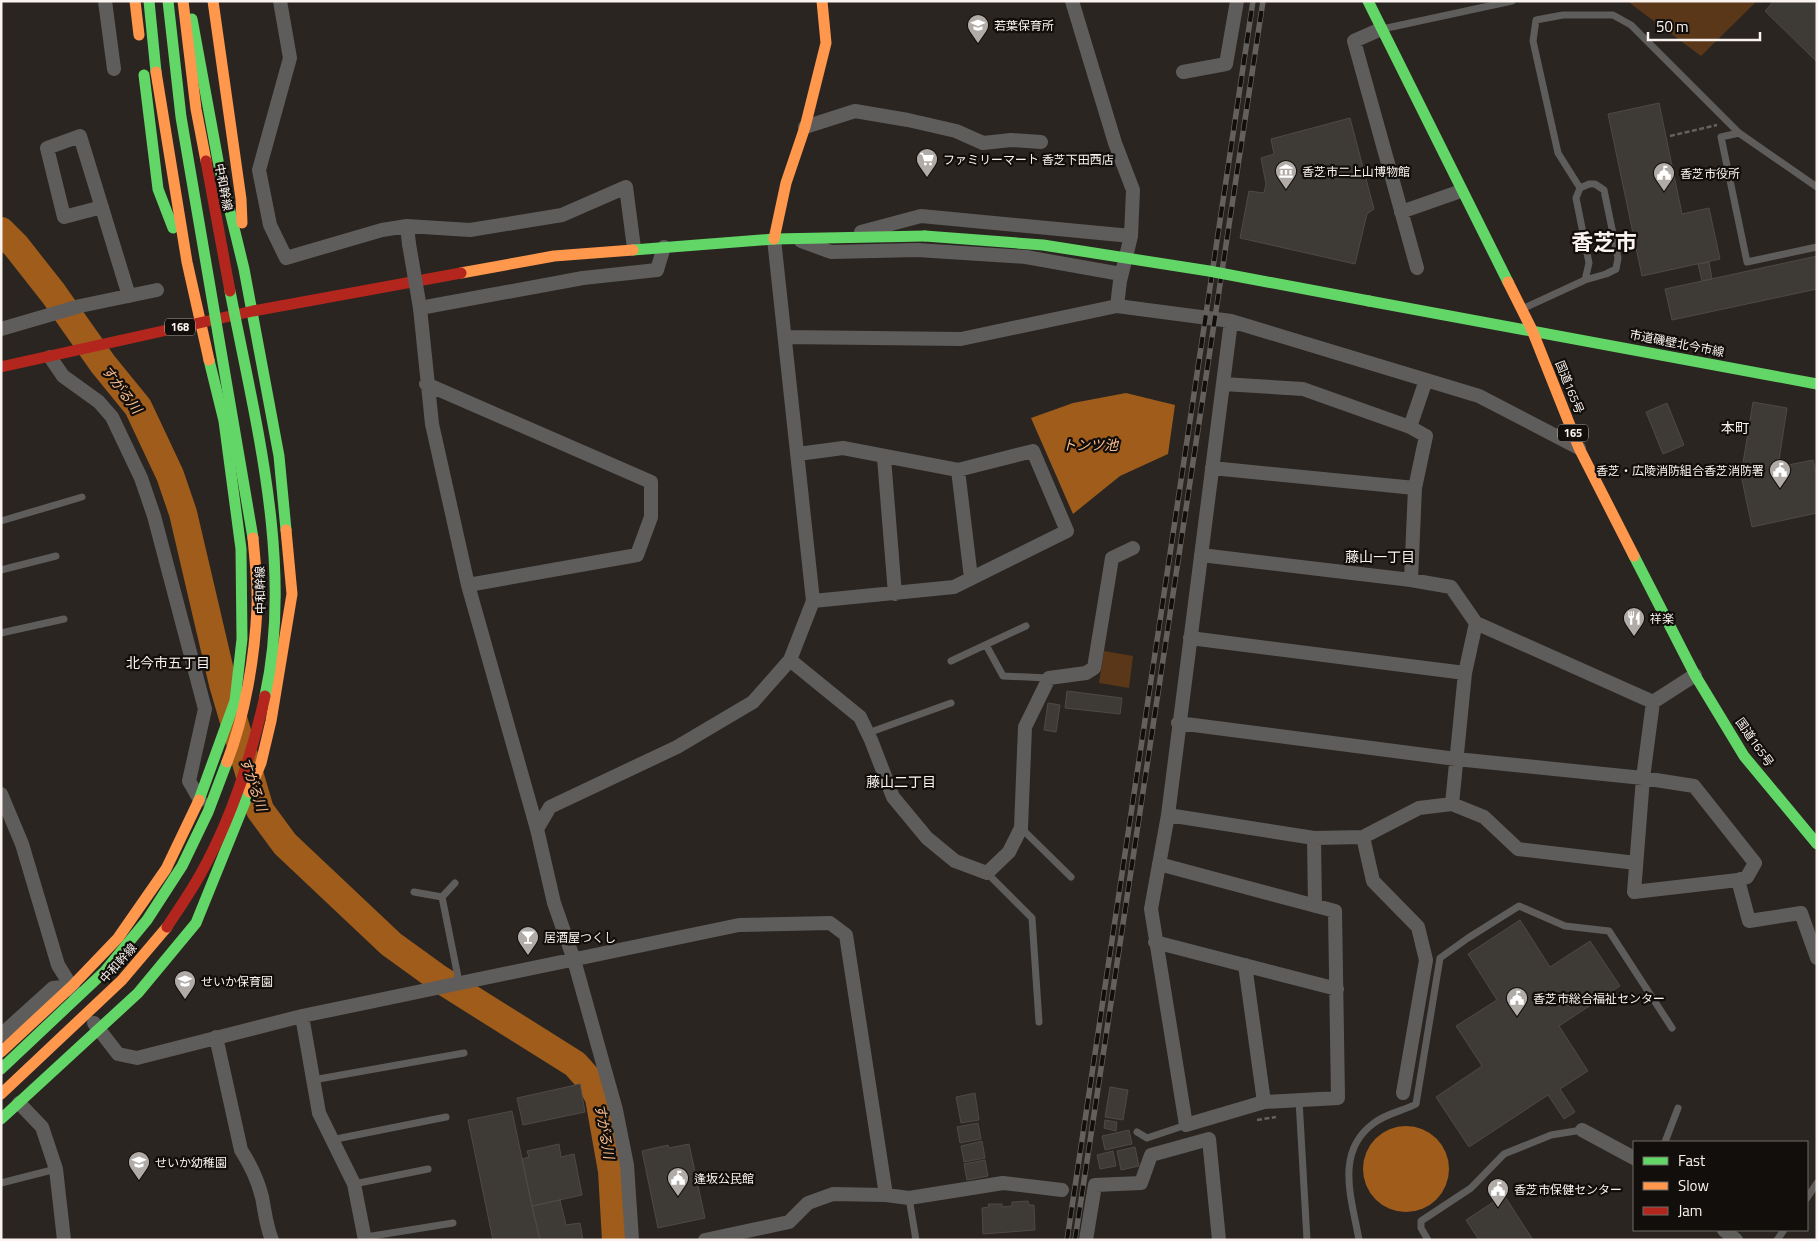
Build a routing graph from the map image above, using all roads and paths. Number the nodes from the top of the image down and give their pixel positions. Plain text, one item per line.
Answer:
1 (105, 1) edge
2 (135, 1) edge
3 (149, 1) edge
4 (155, 1) edge
5 (168, 1) edge
6 (183, 1) edge
7 (188, 1) edge
8 (193, 1) edge
9 (213, 1) edge
10 (280, 1) edge
11 (822, 1) edge
12 (1072, 1) edge
13 (1237, 1) edge
14 (1368, 1) edge
15 (1512, 1) edge
16 (1381, 29) junction
17 (196, 36) junction
18 (145, 53) junction
19 (114, 69) dead end
20 (1184, 72) dead end
21 (1728, 123) junction
22 (805, 127) junction
23 (1739, 133) junction
24 (1670, 136) dead end
25 (1042, 142) dead end
26 (1817, 187) edge
27 (1580, 188) junction
28 (1461, 191) junction
29 (102, 207) junction
30 (1401, 212) junction
31 (407, 226) junction
32 (1131, 236) junction
33 (841, 238) junction
34 (774, 239) junction
35 (795, 239) junction
36 (664, 247) junction
37 (1817, 247) edge
38 (634, 248) junction
39 (187, 262) junction
40 (243, 266) junction
41 (1417, 268) dead end
42 (1121, 274) junction
43 (1585, 280) junction
44 (157, 290) dead end
45 (129, 296) junction
46 (1117, 306) junction
47 (420, 308) junction
48 (1522, 309) junction
49 (253, 311) junction
50 (1231, 321) junction
51 (198, 322) junction
52 (1, 328) edge
53 (1532, 330) junction
54 (785, 337) junction
55 (50, 357) junction
56 (1, 367) edge
57 (1426, 380) junction
58 (426, 384) junction
59 (1223, 384) junction
60 (1817, 384) edge
61 (1410, 427) junction
62 (1579, 448) junction
63 (798, 454) junction
64 (884, 458) junction
65 (1212, 468) junction
66 (958, 470) junction
67 (1415, 488) junction
68 (82, 497) dead end
69 (1, 521) edge
70 (1133, 548) dead end
71 (1201, 555) junction
72 (56, 556) dead end
73 (1, 570) edge
74 (971, 578) junction
75 (1411, 580) junction
76 (468, 585) junction
77 (895, 594) junction
78 (813, 601) junction
79 (64, 619) dead end
80 (1476, 623) junction
81 (1026, 626) dead end
82 (1, 633) edge
83 (1190, 638) junction
84 (986, 645) junction
85 (790, 660) junction
86 (951, 661) dead end
87 (1465, 673) junction
88 (1695, 676) junction
89 (1049, 678) junction
90 (1652, 702) junction
91 (950, 704) dead end
92 (1178, 723) junction
93 (868, 733) junction
94 (1456, 760) junction
95 (1643, 778) junction
96 (1, 794) edge
97 (200, 800) junction
98 (1452, 804) junction
99 (1168, 815) junction
100 (1021, 828) junction
101 (537, 829) junction
102 (1363, 837) junction
103 (1314, 838) junction
104 (1817, 844) edge
105 (1636, 863) junction
106 (1159, 864) junction
107 (988, 874) junction
108 (1070, 877) dead end
109 (1738, 880) junction
110 (455, 883) dead end
111 (414, 892) dead end
112 (442, 897) junction
113 (1315, 906) junction
114 (1155, 942) junction
115 (1817, 958) edge
116 (574, 960) junction
117 (1245, 965) junction
118 (459, 982) junction
119 (72, 986) junction
120 (1336, 989) junction
121 (302, 1016) junction
122 (1039, 1022) dead end
123 (1672, 1028) dead end
124 (98, 1030) junction
125 (1, 1035) edge
126 (216, 1037) junction
127 (1, 1052) edge
128 (464, 1053) dead end
129 (1, 1069) edge
130 (313, 1080) junction
131 (1402, 1092) dead end
132 (1, 1094) edge
133 (1264, 1102) junction
134 (18, 1103) junction
135 (1299, 1107) junction
136 (1678, 1108) dead end
137 (446, 1117) dead end
138 (1, 1119) edge
139 (1252, 1121) dead end
140 (1186, 1125) junction
141 (1582, 1130) joint
142 (1137, 1132) dead end
143 (331, 1140) junction
144 (1664, 1141) edge
145 (1633, 1157) edge
146 (56, 1168) junction
147 (428, 1169) dead end
148 (1, 1183) edge
149 (1817, 1183) edge
150 (354, 1184) junction
151 (1062, 1190) dead end
152 (1808, 1194) edge
153 (886, 1195) junction
154 (909, 1198) junction
155 (454, 1223) dead end
156 (1725, 1231) edge
157 (366, 1238) edge
158 (64, 1240) edge
159 (272, 1240) edge
160 (632, 1240) edge
161 (705, 1240) edge
162 (916, 1240) edge
163 (1086, 1240) edge
164 (1219, 1240) edge
165 (1307, 1240) edge
166 (1358, 1240) edge
167 (1428, 1240) edge
168 (1736, 1240) edge

1 - 19 street
2 - 18 main road
3 - 18 main road
4 - 18 main road
5 - 129 main road, 中和幹線, bridge
6 - 132 main road, 中和幹線, bridge
7 - 17 main road
8 - 17 main road
9 - 40 main road
10 - 31 street
11 - 22 main road
12 - 32 street
13 - 20 street
14 - 16 main road, 国道165号 / 165
15 - 16 lane
16 - 28 main road, 国道165号 / 165
16 - 30 street
17 - 40 main road
18 - 39 main road
18 - 39 main road
21 - 23 lane
21 - 24 path
21 - 27 lane
22 - 25 street
22 - 34 main road
23 - 26 lane
23 - 37 lane
27 - 43 lane
27 - 43 lane
28 - 30 street
28 - 48 main road, 国道165号 / 165
29 - 29 street
29 - 45 street
30 - 41 street
31 - 38 street
31 - 47 street, bridge
32 - 33 street
32 - 42 street
33 - 35 main road, 市道磯壁北今市線
33 - 53 main road, 市道磯壁北今市線, bridge
34 - 35 main road, 市道磯壁北今市線
34 - 36 main road, 市道磯壁北今市線
34 - 54 street
35 - 42 street
36 - 38 main road, 市道磯壁北今市線
36 - 47 street
38 - 49 main road, 市道磯壁北今市線
39 - 51 main road
40 - 49 main road
42 - 46 street
43 - 48 lane
44 - 45 street
45 - 52 street
46 - 50 street
46 - 54 street
47 - 58 street
48 - 53 main road, 国道165号 / 165
49 - 51 main road, 168
49 - 124 main road
50 - 57 street
50 - 59 street
51 - 55 main road, 168
51 - 97 main road
53 - 60 main road, 市道磯壁北今市線
53 - 62 main road, 国道165号 / 165
54 - 63 street
55 - 56 main road, 168
55 - 97 street
57 - 61 street
57 - 62 street
58 - 76 street
58 - 76 street
59 - 61 street
59 - 65 street
61 - 67 street
62 - 88 main road, 国道165号 / 165
63 - 64 street
63 - 78 street
64 - 66 street
64 - 77 street
65 - 67 street
65 - 71 street
66 - 74 street
66 - 74 street
67 - 75 street
68 - 69 lane
70 - 89 street
71 - 75 street
71 - 83 street
72 - 73 lane
74 - 77 street
75 - 80 street
76 - 101 street
77 - 78 street
78 - 85 street
79 - 82 lane
80 - 87 street
80 - 90 street
81 - 84 lane
83 - 87 street
83 - 92 street
84 - 86 lane
84 - 89 lane
85 - 93 street
85 - 101 street
87 - 94 street
88 - 90 street
88 - 104 main road, 国道165号 / 165
89 - 100 street
90 - 95 street
91 - 93 lane
92 - 94 street
92 - 99 street
93 - 107 street
94 - 95 street
94 - 98 street
95 - 105 street
95 - 109 street
96 - 119 street
97 - 119 main road
98 - 102 street
98 - 105 street
99 - 103 street
99 - 106 street
100 - 107 street
100 - 108 lane
101 - 116 street
102 - 103 street
102 - 131 street
103 - 113 street
105 - 109 street
106 - 113 street
106 - 114 street
107 - 122 lane
109 - 115 street
110 - 112 lane
111 - 112 lane
112 - 118 lane
113 - 120 street
114 - 117 street
114 - 140 street
116 - 118 street
116 - 153 street
116 - 160 street
117 - 120 street
117 - 133 street
118 - 121 street
119 - 124 street
119 - 125 street
119 - 127 main road
120 - 135 street
121 - 126 street
121 - 130 street
123 - 166 lane
124 - 126 street
124 - 134 main road
126 - 159 street
128 - 130 lane
130 - 143 street
133 - 135 street
133 - 140 street
134 - 138 main road
134 - 146 street
135 - 139 path
135 - 165 lane
136 - 144 lane
137 - 143 lane
140 - 142 lane
141 - 145 street
141 - 167 lane
143 - 150 street
146 - 148 lane
146 - 158 street
147 - 150 lane
149 - 152 lane
150 - 157 street
151 - 154 street
153 - 154 street
153 - 161 street
154 - 162 lane
155 - 157 lane
156 - 168 street
163 - 164 street

